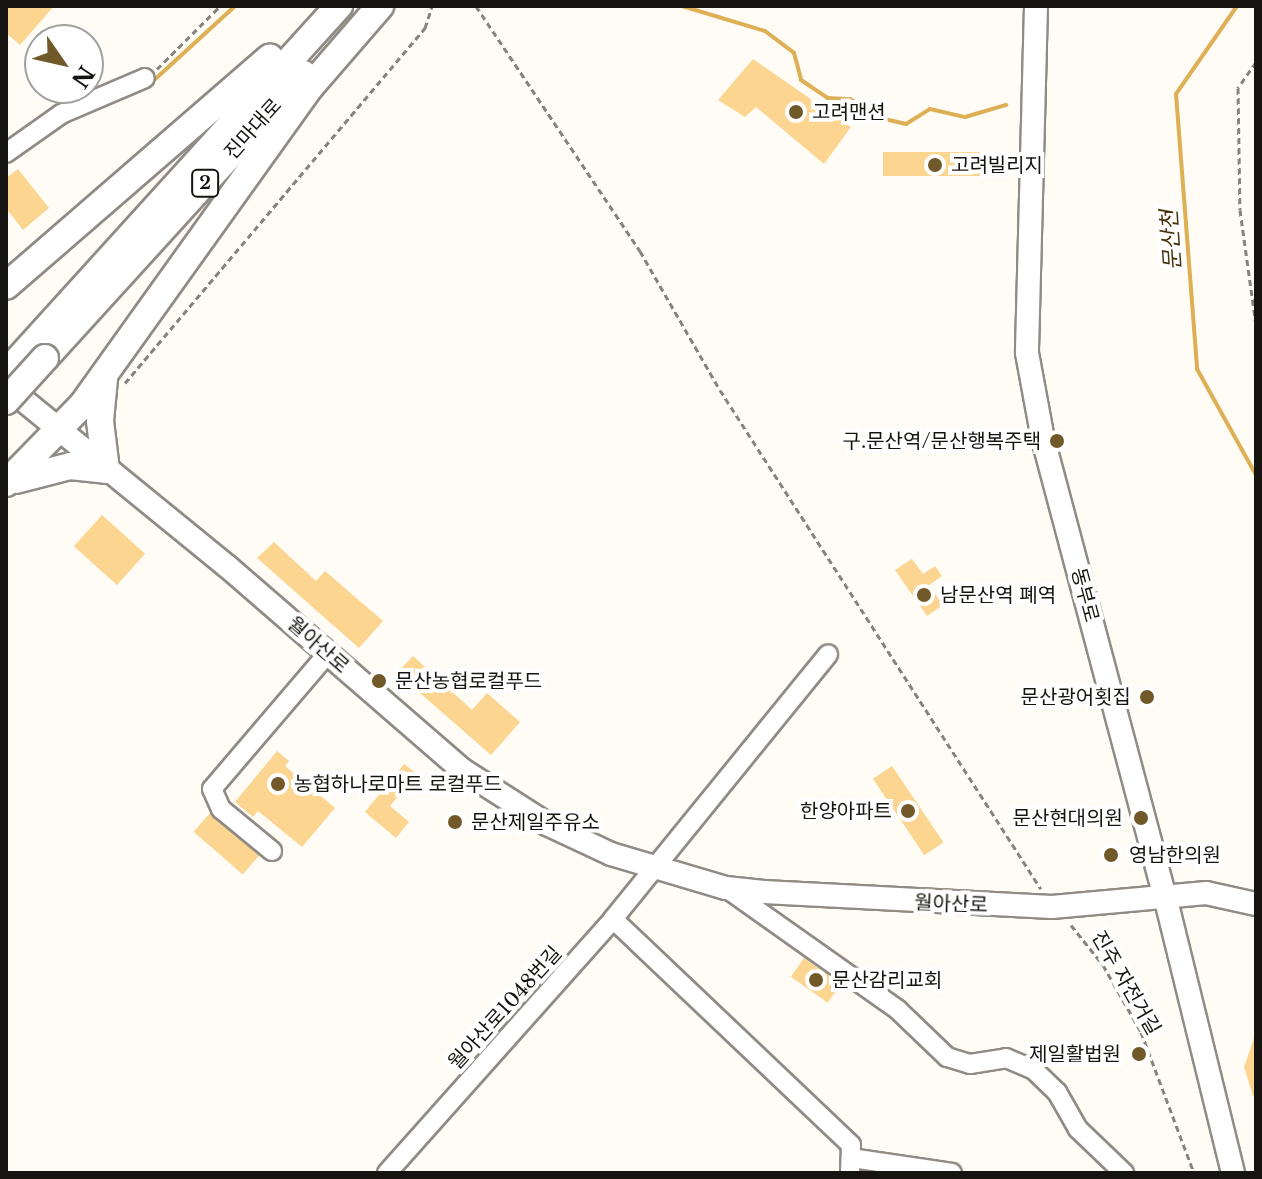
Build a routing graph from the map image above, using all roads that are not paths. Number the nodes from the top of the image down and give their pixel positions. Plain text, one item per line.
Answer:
1 (320, 6) edge
2 (339, 6) edge
3 (364, 6) edge
4 (380, 6) edge
5 (1036, 6) edge
6 (145, 78) road end
7 (6, 153) edge
8 (6, 286) edge
9 (38, 352) junction
10 (6, 373) edge
11 (106, 373) junction
12 (6, 386) edge
13 (6, 401) edge
14 (60, 430) junction
15 (106, 470) junction
16 (6, 485) edge
17 (328, 653) junction
18 (828, 654) dead end
19 (272, 851) dead end
20 (651, 868) junction
21 (726, 888) junction
22 (1165, 896) junction
23 (1255, 901) edge
24 (613, 919) junction
25 (850, 1166) edge
26 (397, 1170) edge
27 (952, 1173) edge
28 (1124, 1173) edge
29 (1233, 1173) edge

1 - 8 highway
2 - 9 highway, 진마대로 / 2
3 - 9 highway, 진마대로 / 2
4 - 11 highway
5 - 22 main road, 동부로
6 - 7 street
9 - 10 highway, 2
9 - 13 highway, 2, bridge
11 - 14 highway
11 - 15 highway
12 - 14 main road, 월아산로
14 - 15 main road, 월아산로
14 - 16 highway
15 - 16 highway
15 - 17 main road, 월아산로
17 - 19 street
17 - 20 main road, 월아산로
18 - 20 street
20 - 21 main road, 월아산로
20 - 24 street, 월아산로1048번길
21 - 22 main road, 월아산로
21 - 28 street
22 - 23 main road, 월아산로
22 - 29 main road, 동부로
24 - 25 street
24 - 26 street, 월아산로1048번길
25 - 27 street

